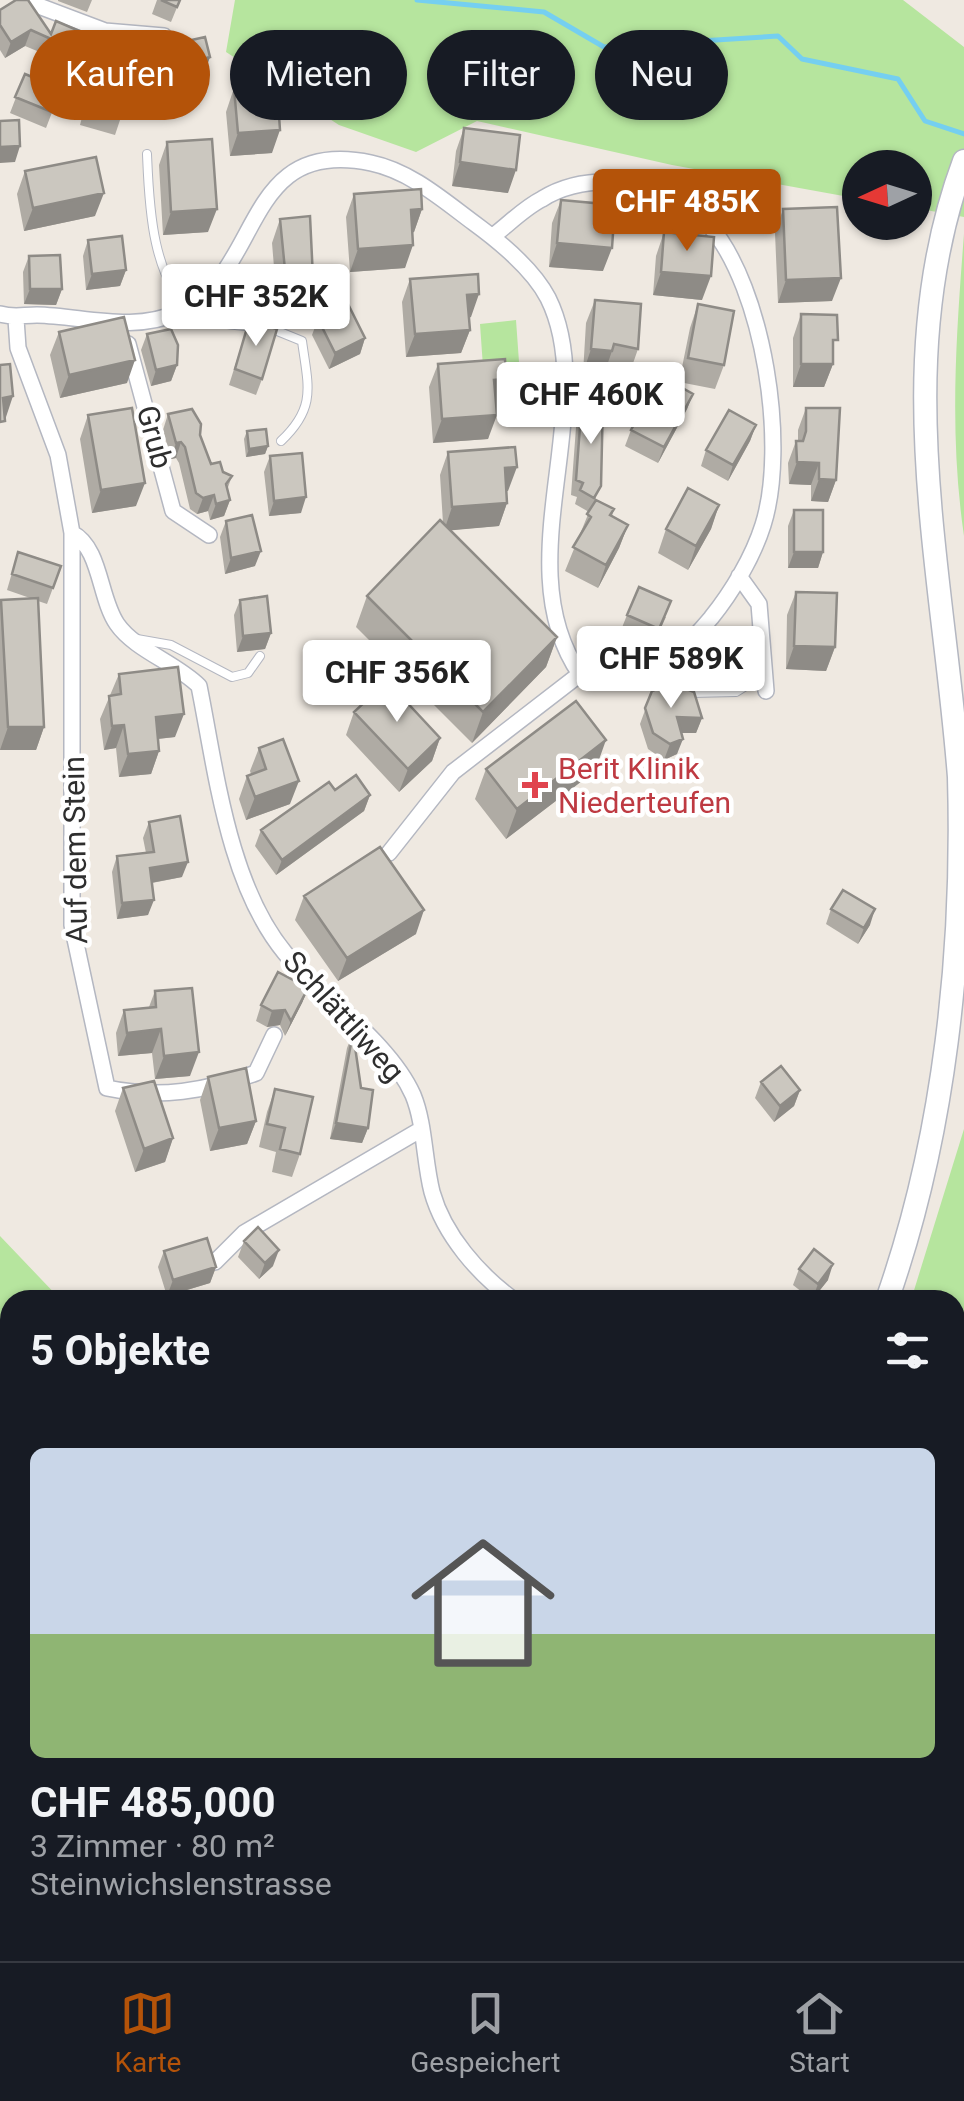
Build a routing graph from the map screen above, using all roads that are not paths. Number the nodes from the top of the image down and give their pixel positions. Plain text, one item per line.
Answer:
1 (23, 0) edge
2 (102, 30) edge
3 (146, 154) dead end
4 (964, 160) edge
5 (493, 236) junction
6 (188, 307) junction
7 (8, 316) edge
8 (122, 323) junction
9 (281, 441) dead end
10 (72, 533) junction
11 (209, 535) dead end
12 (739, 576) junction
13 (133, 638) junction
14 (260, 656) dead end
15 (580, 674) junction
16 (765, 683) joint
17 (690, 693) edge
18 (389, 853) edge
19 (274, 1035) dead end
20 (420, 1130) junction
21 (216, 1262) edge
22 (500, 1290) edge
23 (890, 1290) edge

1 - 2 street
3 - 6 lane
4 - 23 main road
5 - 6 street
5 - 12 street
5 - 15 street
6 - 8 street
6 - 9 lane
7 - 8 street
7 - 10 street, Schlättliweg
8 - 11 street, Grub
10 - 13 street, Schlättliweg
10 - 19 street, Auf dem Stein
12 - 15 street
12 - 16 street
13 - 14 lane
13 - 20 street, Schlättliweg
15 - 18 street
16 - 17 lane
20 - 21 street
20 - 22 street, Schlättliweg

